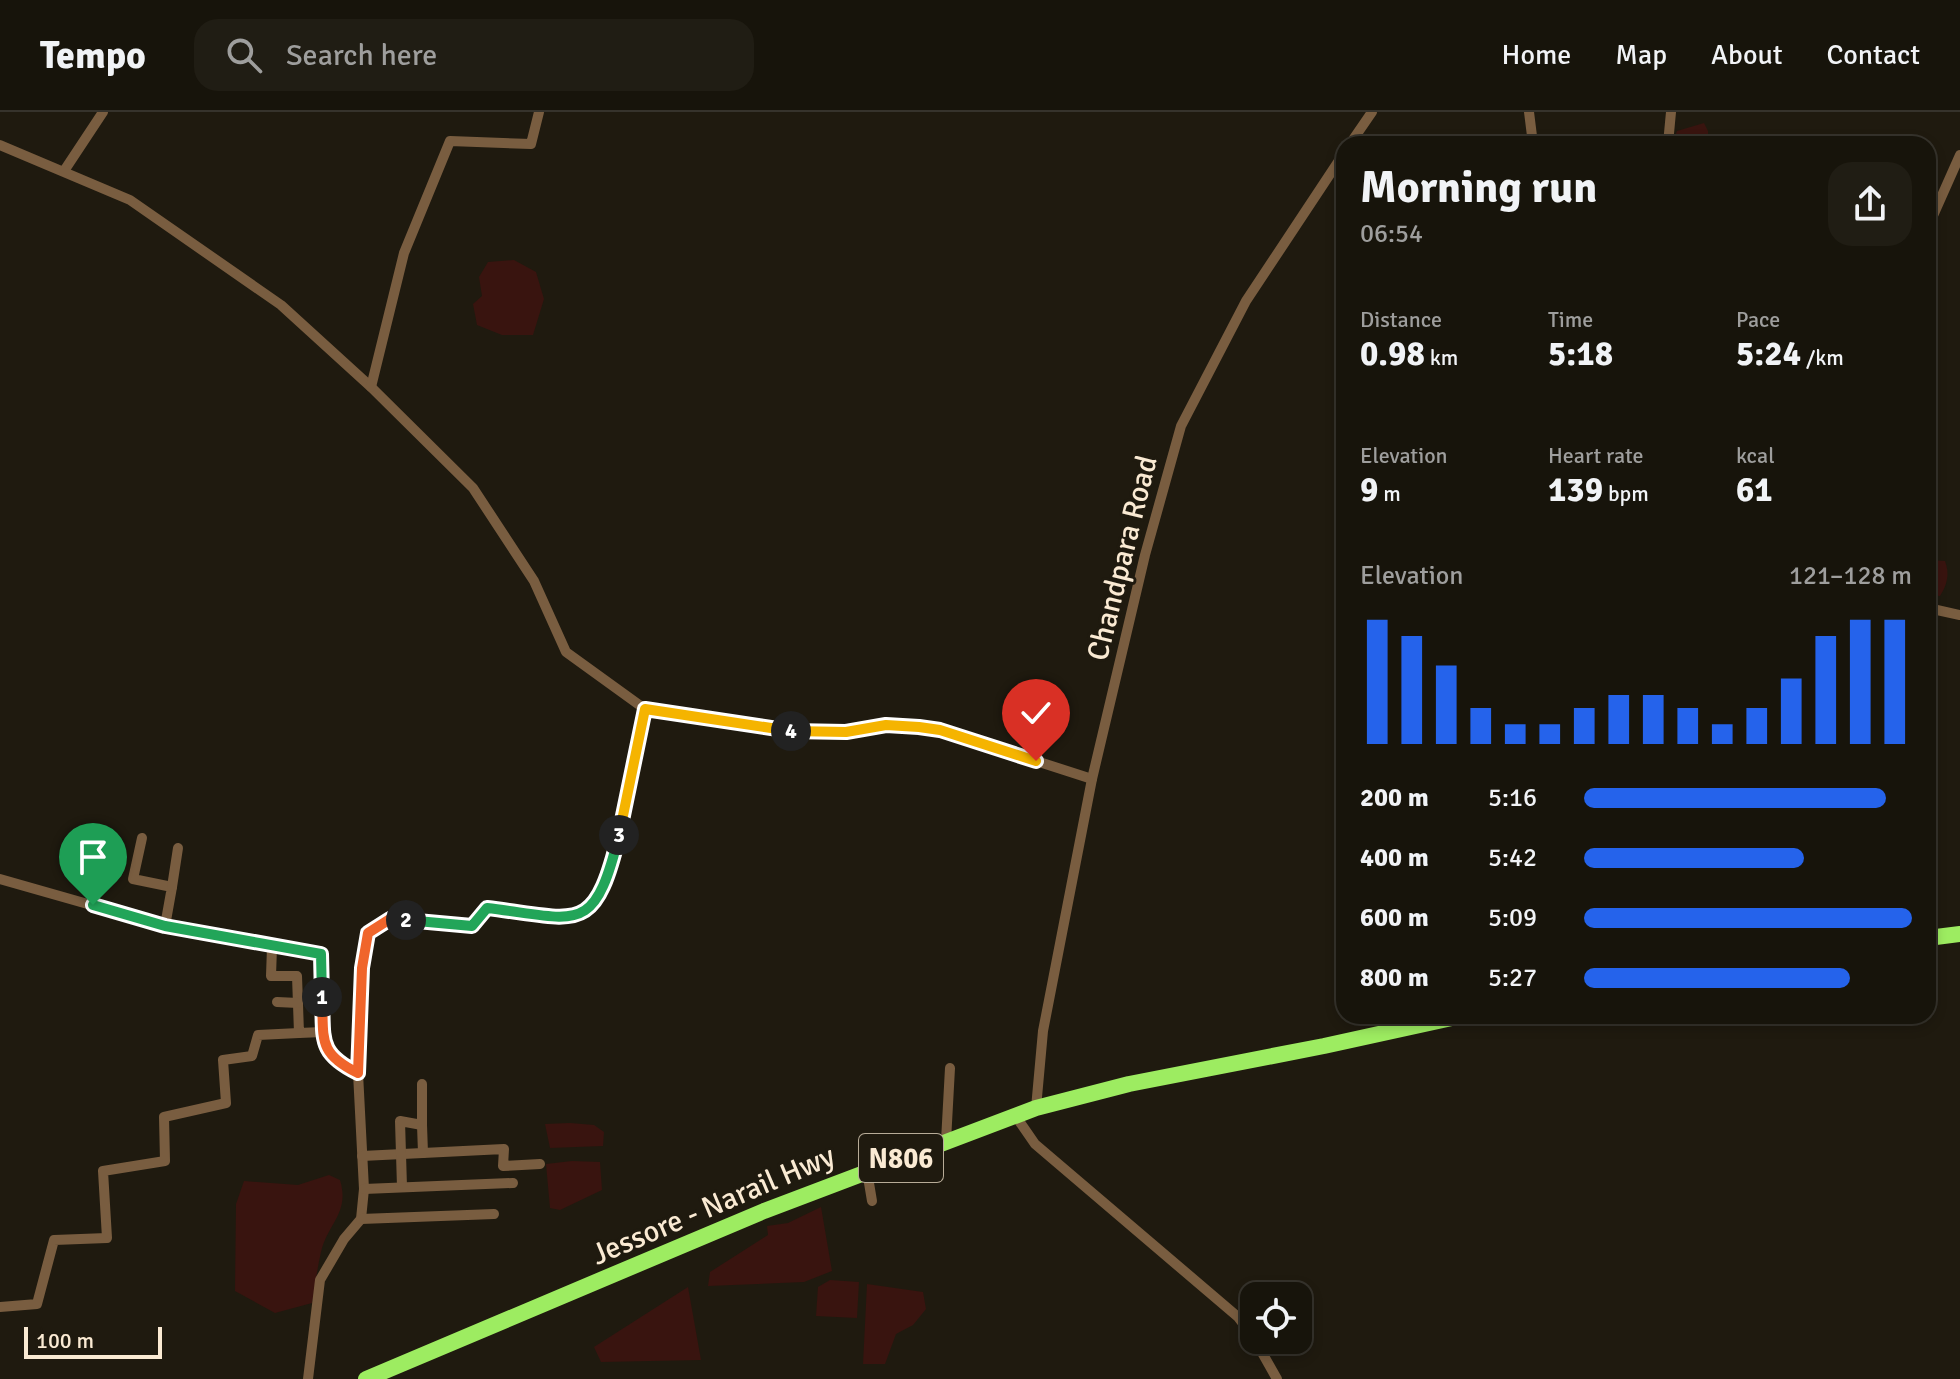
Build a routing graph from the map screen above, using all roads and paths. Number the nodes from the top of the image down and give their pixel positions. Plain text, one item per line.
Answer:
1 (103, 112) edge
2 (539, 112) edge
3 (1372, 112) edge
4 (1529, 112) edge
5 (1671, 112) edge
6 (1356, 136) edge
7 (1532, 136) edge
8 (1669, 136) edge
9 (0, 145) edge
10 (1960, 155) edge
11 (1336, 165) edge
12 (64, 171) junction
13 (1936, 209) edge
14 (371, 387) junction
15 (1936, 610) edge
16 (1960, 615) edge
17 (645, 709) junction
18 (1092, 779) junction
19 (142, 838) dead end
20 (178, 848) dead end
21 (0, 879) edge
22 (172, 887) junction
23 (165, 926) junction
24 (1960, 934) edge
25 (1936, 937) edge
26 (272, 947) dead end
27 (277, 1002) dead end
28 (298, 1003) junction
29 (1422, 1024) edge
30 (323, 1032) dead end
31 (299, 1033) junction
32 (950, 1068) dead end
33 (358, 1073) junction
34 (422, 1084) dead end
35 (1036, 1108) junction
36 (1015, 1115) junction
37 (422, 1125) junction
38 (946, 1141) junction
39 (423, 1153) junction
40 (401, 1154) junction
41 (362, 1156) junction
42 (540, 1164) dead end
43 (867, 1171) junction
44 (513, 1183) dead end
45 (402, 1187) junction
46 (364, 1189) junction
47 (872, 1201) dead end
48 (494, 1214) dead end
49 (361, 1219) junction
50 (0, 1307) edge
51 (1240, 1320) edge
52 (1266, 1354) edge
53 (308, 1379) edge
54 (366, 1379) edge
55 (1277, 1379) edge

1 - 12 street
2 - 14 street
3 - 6 street
4 - 7 street
5 - 8 street
9 - 12 street
10 - 13 street
11 - 18 street, Chandpara Road
12 - 14 street
14 - 17 street
15 - 16 street
17 - 18 street
17 - 33 street
18 - 35 street, Chandpara Road
19 - 22 street
20 - 22 street
21 - 23 street
22 - 23 street
23 - 33 street
24 - 25 highway
26 - 28 street
27 - 28 street
28 - 31 street
29 - 35 highway, Jessore - Narail Hwy / N806
30 - 31 street
31 - 50 street
32 - 38 street
33 - 41 street
34 - 37 street
35 - 36 highway, Jessore - Narail Hwy / N806
36 - 38 highway, Jessore - Narail Hwy / N806
36 - 51 street
37 - 39 street
37 - 40 street
38 - 43 highway, Jessore - Narail Hwy / N806
39 - 40 street
39 - 42 street
40 - 41 street
40 - 45 street
41 - 46 street
43 - 47 street
43 - 54 highway, Jessore - Narail Hwy / N806
44 - 45 street
45 - 46 street
46 - 49 street
48 - 49 street
49 - 53 street
52 - 55 street

